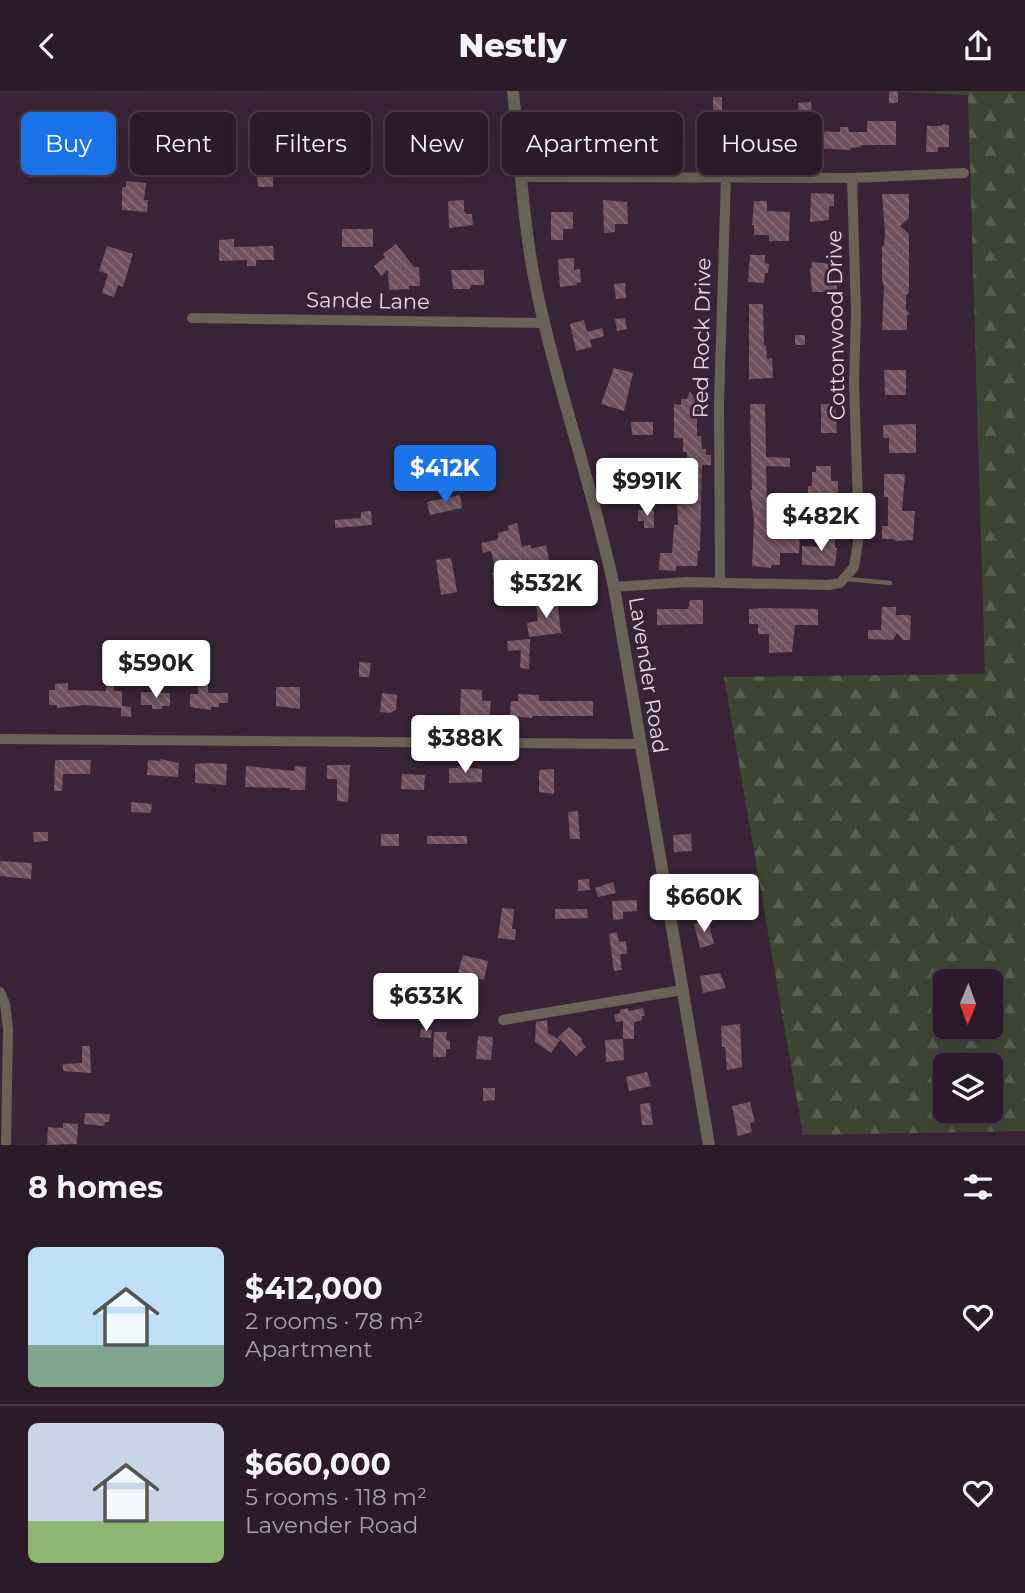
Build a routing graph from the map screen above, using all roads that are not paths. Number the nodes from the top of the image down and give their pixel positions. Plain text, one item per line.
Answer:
1 (513, 91) edge
2 (964, 173) dead end
3 (522, 177) junction
4 (726, 178) junction
5 (852, 178) junction
6 (192, 318) dead end
7 (544, 323) junction
8 (846, 579) junction
9 (720, 583) junction
10 (890, 583) dead end
11 (614, 587) junction
12 (0, 739) edge
13 (639, 744) junction
14 (682, 990) junction
15 (0, 992) edge
16 (503, 1020) dead end
17 (6, 1145) edge
18 (709, 1145) edge

1 - 3 street, Lavender Road
2 - 5 street
3 - 4 street
3 - 7 street, Lavender Road
4 - 5 street
4 - 9 street, Red Rock Drive
5 - 8 street, Cottonwood Drive
6 - 7 street, Sande Lane
7 - 11 street, Lavender Road
8 - 9 street
8 - 10 lane
9 - 11 street
11 - 13 street, Lavender Road
12 - 13 street
13 - 14 street, Lavender Road
14 - 16 street
14 - 18 street, Lavender Road
15 - 17 street

